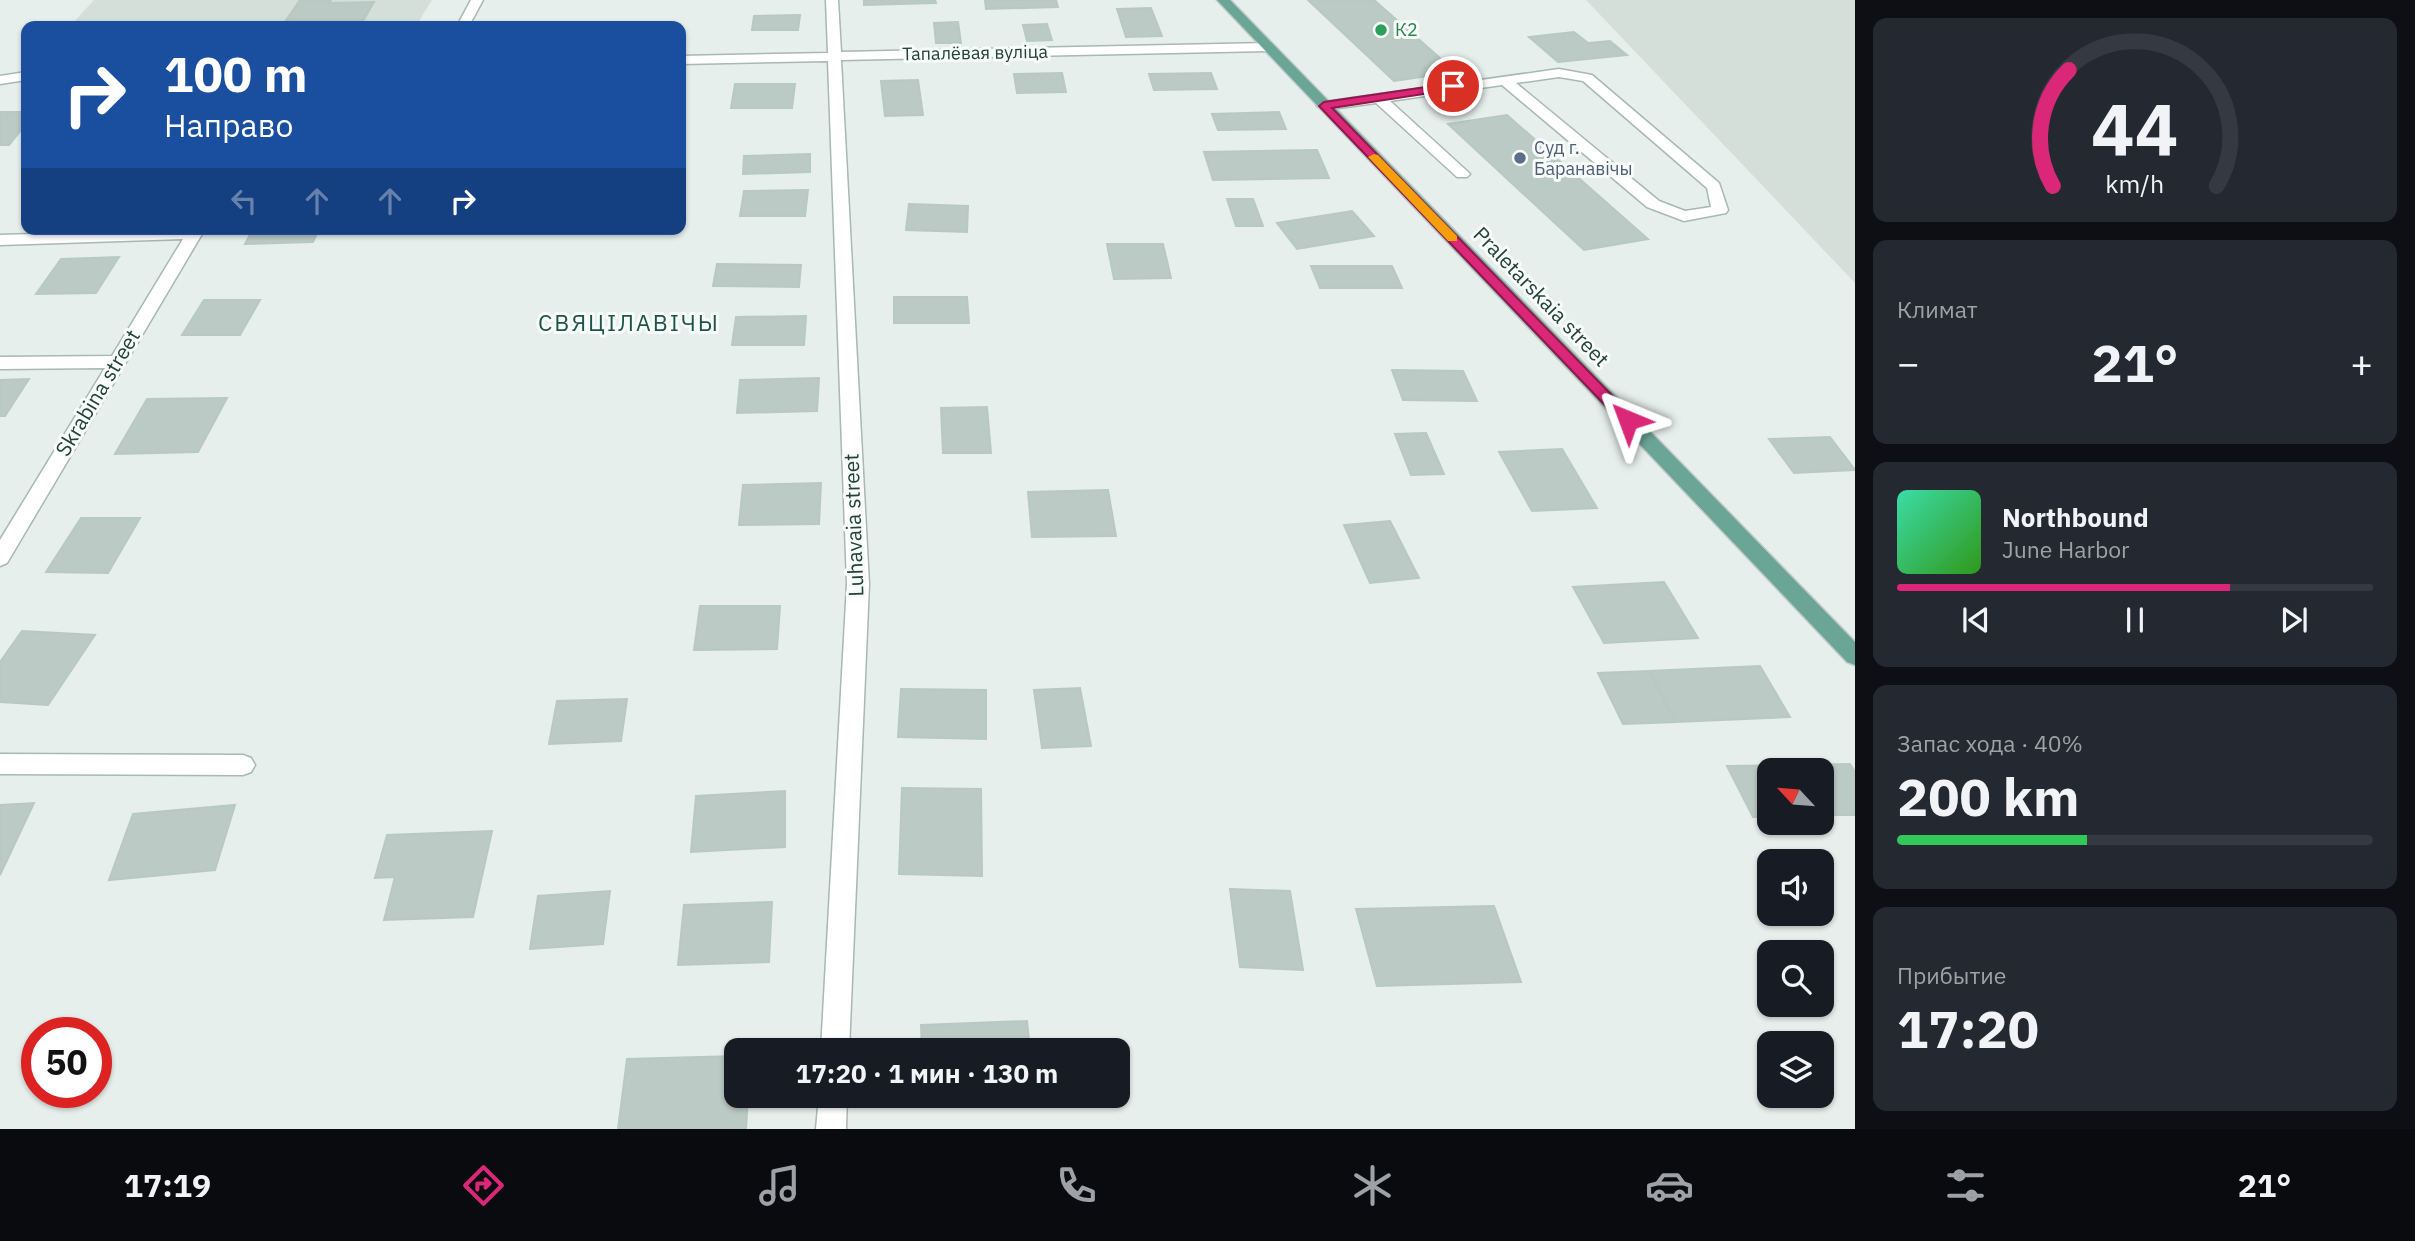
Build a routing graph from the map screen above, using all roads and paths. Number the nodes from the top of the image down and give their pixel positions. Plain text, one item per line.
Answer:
1 (477, 0) edge
2 (832, 0) edge
3 (1223, 0) edge
4 (466, 21) edge
5 (1268, 47) junction
6 (835, 57) junction
7 (686, 60) edge
8 (21, 77) edge
9 (0, 80) edge
10 (1504, 80) junction
11 (1378, 97) junction
12 (1324, 106) junction
13 (1462, 174) dead end
14 (122, 235) edge
15 (194, 235) edge
16 (0, 240) edge
17 (117, 362) junction
18 (0, 363) edge
19 (0, 558) edge
20 (1855, 656) edge
21 (0, 764) edge
22 (243, 765) dead end
23 (836, 1038) edge
24 (832, 1108) edge
25 (831, 1129) edge

1 - 4 street
2 - 6 street, Luhavaia street
3 - 5 main road, Praletarskaia street
5 - 6 street, Тапалёвая вуліца
5 - 12 main road, Praletarskaia street
6 - 7 street, Тапалёвая вуліца
6 - 23 street, Luhavaia street
8 - 9 street
10 - 10 street
10 - 11 street
11 - 12 street
11 - 13 street
12 - 20 main road, Praletarskaia street
14 - 16 street
15 - 17 street, Skrabina street
17 - 18 street
17 - 19 street, Skrabina street
21 - 22 street
24 - 25 street

